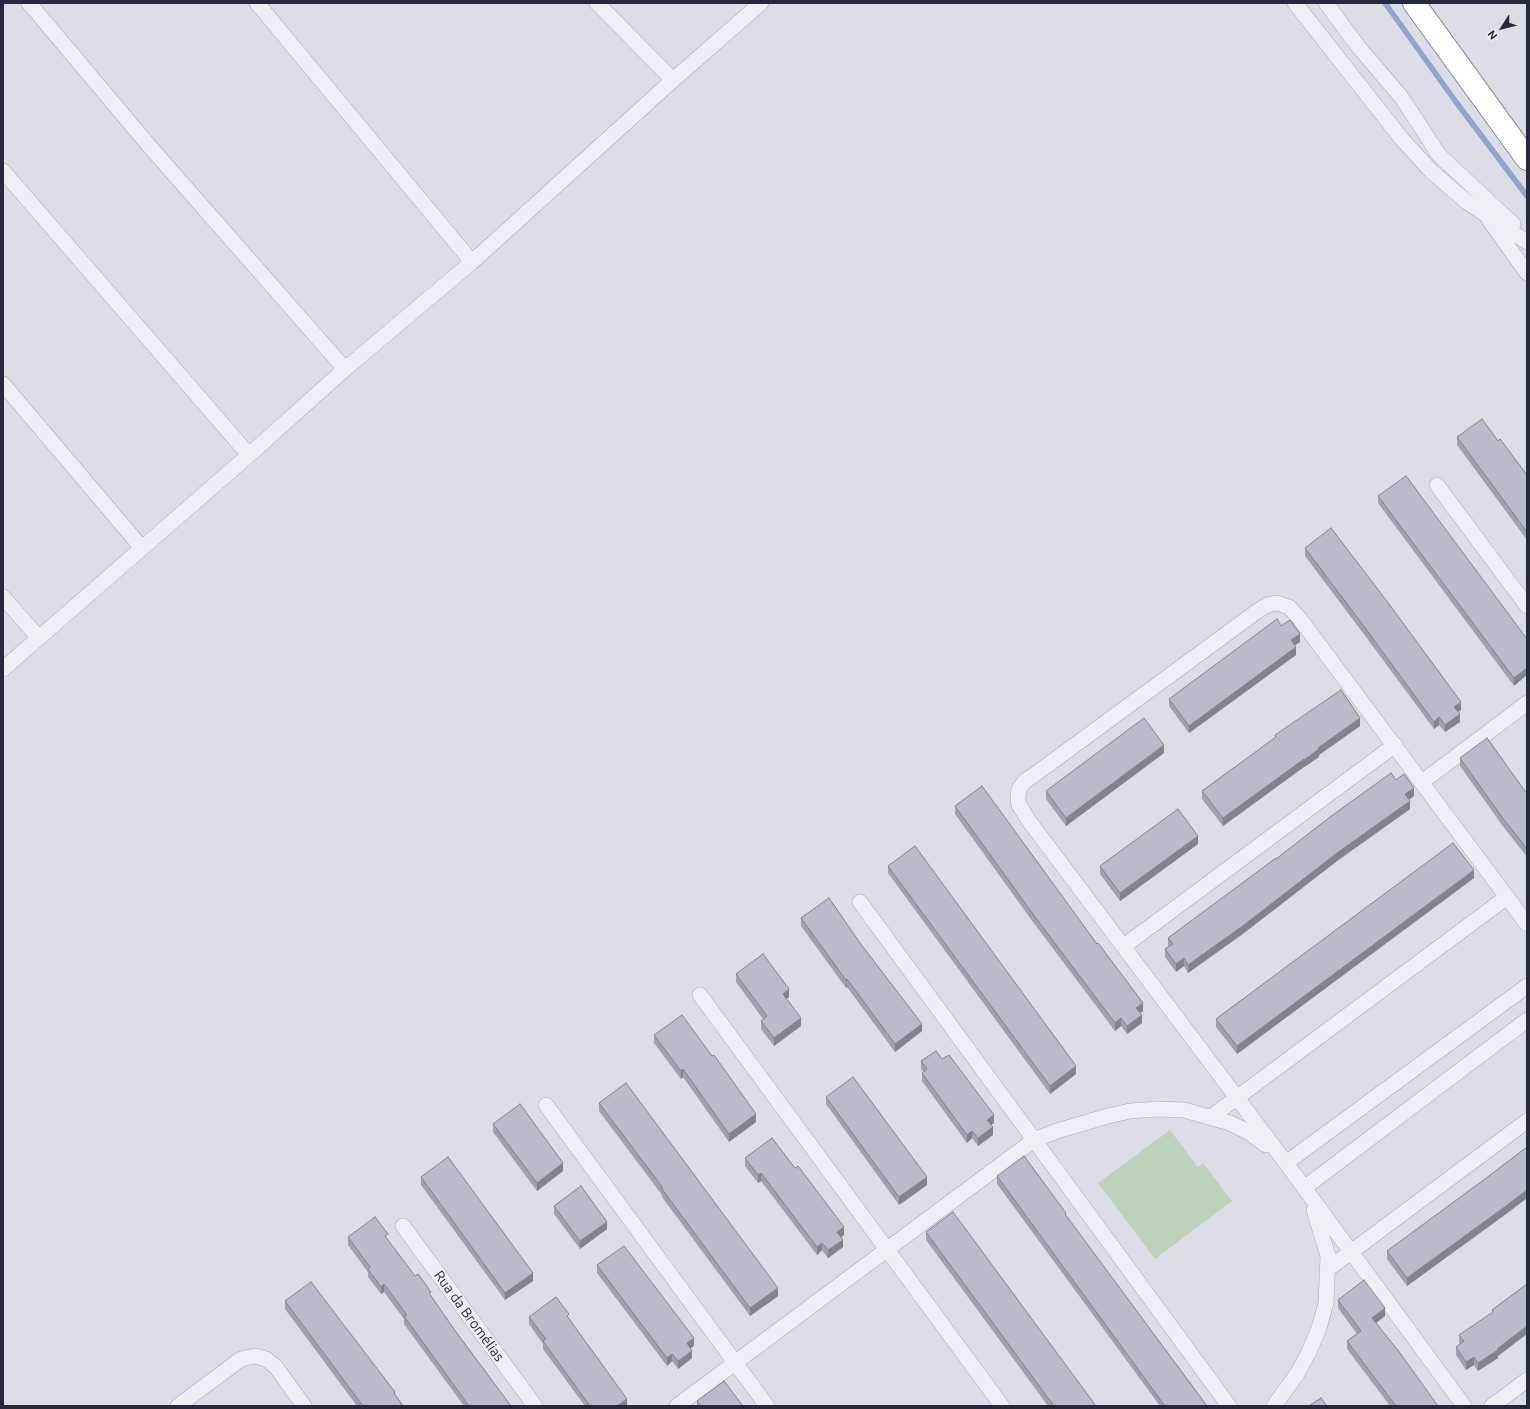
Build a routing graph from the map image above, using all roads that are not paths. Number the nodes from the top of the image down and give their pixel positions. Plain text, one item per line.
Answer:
1 (29, 3) edge
2 (257, 3) edge
3 (596, 3) edge
4 (761, 3) edge
5 (1295, 3) edge
6 (1326, 3) edge
7 (1414, 3) edge
8 (673, 80) junction
9 (1527, 159) edge
10 (3, 171) edge
11 (1482, 212) junction
12 (1527, 236) edge
13 (1527, 242) edge
14 (472, 262) junction
15 (1527, 273) edge
16 (345, 369) junction
17 (3, 384) edge
18 (249, 455) junction
19 (1437, 485) dead end
20 (142, 548) junction
21 (3, 597) edge
22 (1527, 606) edge
23 (39, 638) junction
24 (3, 669) edge
25 (1527, 703) edge
26 (1395, 745) junction
27 (1422, 782) junction
28 (1507, 897) junction
29 (860, 902) dead end
30 (1527, 924) edge
31 (1124, 946) junction
32 (1527, 986) edge
33 (700, 995) dead end
34 (1527, 1020) edge
35 (1236, 1098) junction
36 (546, 1105) dead end
37 (1211, 1117) junction
38 (1527, 1121) edge
39 (1034, 1140) junction
40 (1286, 1163) junction
41 (1304, 1188) junction
42 (403, 1226) dead end
43 (887, 1250) junction
44 (1351, 1252) junction
45 (1328, 1270) junction
46 (736, 1363) junction
47 (1527, 1380) edge
48 (178, 1406) edge
49 (304, 1406) edge
50 (535, 1406) edge
51 (677, 1406) edge
52 (767, 1406) edge
53 (1002, 1406) edge
54 (1229, 1406) edge
55 (1274, 1406) edge
56 (1464, 1406) edge
57 (1492, 1406) edge

1 - 16 street
2 - 14 street
3 - 8 street
4 - 8 street
5 - 11 street
6 - 12 street
7 - 9 highway
8 - 14 street
10 - 18 street
11 - 13 street
11 - 15 street
14 - 16 street
16 - 18 street
17 - 20 street
18 - 20 street
19 - 22 street
20 - 23 street
21 - 23 street
23 - 24 street
25 - 27 street
26 - 27 street
26 - 31 street
26 - 31 street
27 - 28 street
28 - 30 street
28 - 35 street
29 - 39 street
31 - 35 street
32 - 40 street
33 - 43 street
34 - 41 street
35 - 37 street
35 - 40 street
36 - 46 street
37 - 39 street
37 - 40 street
38 - 44 street
39 - 43 street
39 - 54 street
40 - 41 street
41 - 44 street
41 - 45 street
42 - 50 street, Rua da Bromélias
43 - 46 street
43 - 53 street
44 - 45 street
44 - 56 street
45 - 55 street
46 - 51 street
46 - 52 street
47 - 57 street
48 - 49 street

